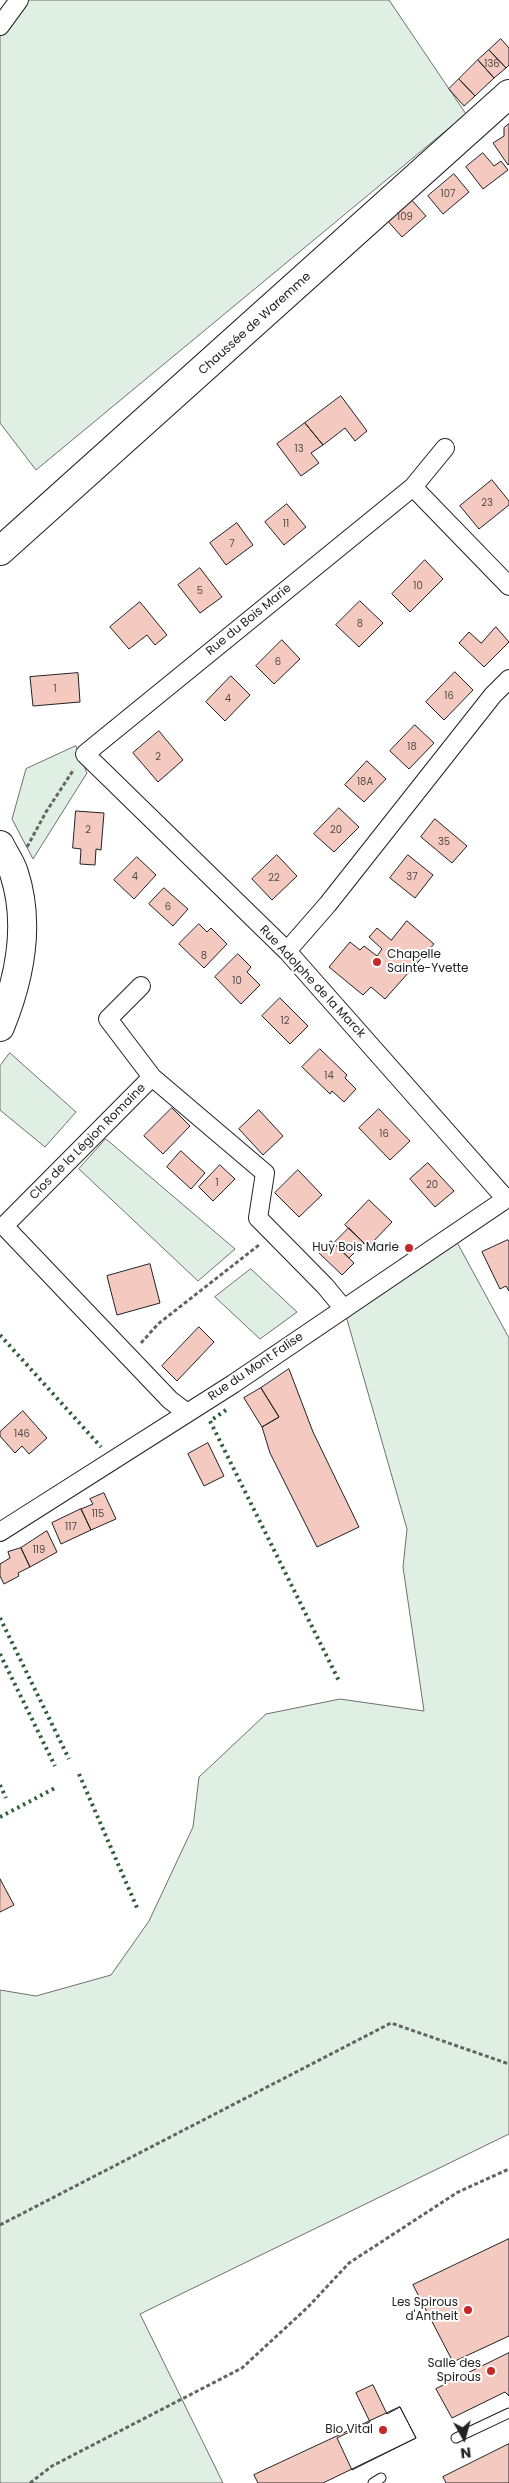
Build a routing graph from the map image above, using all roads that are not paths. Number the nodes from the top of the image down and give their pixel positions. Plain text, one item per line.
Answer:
1 (19, 0) edge
2 (0, 26) edge
3 (509, 94) edge
4 (445, 448) dead end
5 (413, 487) junction
6 (0, 552) edge
7 (509, 586) edge
8 (509, 679) edge
9 (85, 754) joint
10 (0, 845) edge
11 (287, 951) junction
12 (142, 986) dead end
13 (0, 1026) edge
14 (152, 1077) junction
15 (508, 1198) edge
16 (344, 1309) junction
17 (187, 1413) junction
18 (0, 1532) edge
19 (509, 2413) edge
20 (456, 2438) dead end

1 - 2 street
3 - 6 main road, Chaussée de Waremme
4 - 5 street, Rue du Bois Marie
5 - 7 street
5 - 9 street, Rue du Bois Marie
8 - 11 street
9 - 11 street, Rue Adolphe de la Marck
10 - 13 main road
11 - 15 street, Rue Adolphe de la Marck
12 - 14 street
14 - 16 street, Clos de la Légion Romaine
14 - 17 street, Clos de la Légion Romaine
15 - 16 street, Rue du Mont Falise
16 - 17 street, Rue du Mont Falise
17 - 18 street, Rue du Mont Falise
19 - 20 lane

